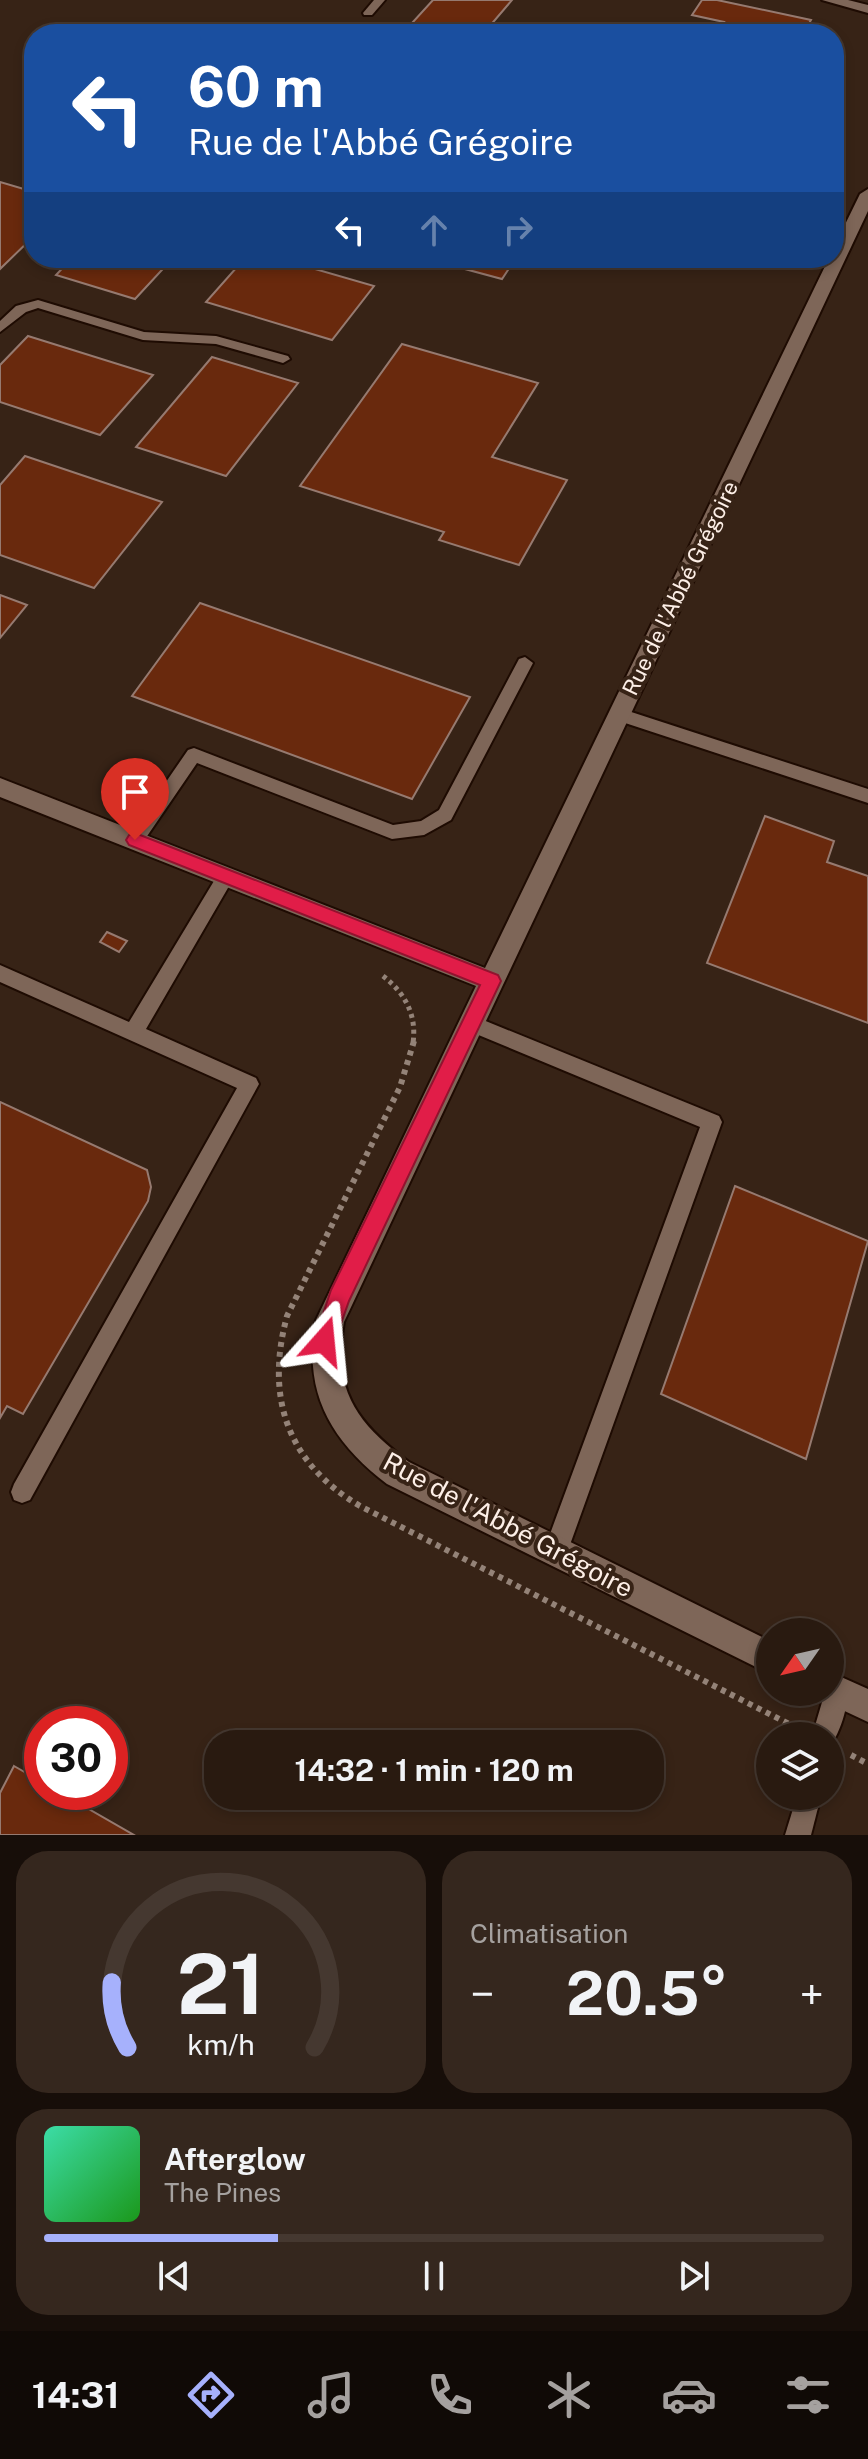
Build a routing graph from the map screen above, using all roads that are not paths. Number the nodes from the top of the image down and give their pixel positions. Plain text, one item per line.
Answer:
1 (380, 0) edge
2 (829, 0) edge
3 (868, 9) edge
4 (368, 13) dead end
5 (868, 194) edge
6 (844, 244) edge
7 (833, 268) edge
8 (0, 328) edge
9 (283, 359) dead end
10 (525, 663) dead end
11 (619, 714) junction
12 (0, 787) edge
13 (868, 796) edge
14 (135, 840) junction
15 (226, 876) junction
16 (0, 973) edge
17 (491, 981) junction
18 (471, 1023) junction
19 (133, 1033) junction
20 (22, 1492) dead end
21 (555, 1553) junction
22 (756, 1651) edge
23 (844, 1694) edge
24 (868, 1706) edge
25 (805, 1810) edge
26 (798, 1835) edge

1 - 4 lane
2 - 3 street
5 - 6 street, Rue de l'Abbé Grégoire
7 - 11 street, Rue de l'Abbé Grégoire
8 - 9 lane
10 - 14 lane
11 - 13 lane
11 - 17 street, Rue de l'Abbé Grégoire
12 - 14 street
14 - 15 street
15 - 17 street
15 - 19 lane
16 - 19 lane
17 - 18 street, Rue de l'Abbé Grégoire
18 - 21 street, Rue de l'Abbé Grégoire
18 - 21 lane
19 - 20 lane
21 - 22 street, Rue de l'Abbé Grégoire
23 - 24 street
25 - 26 lane

